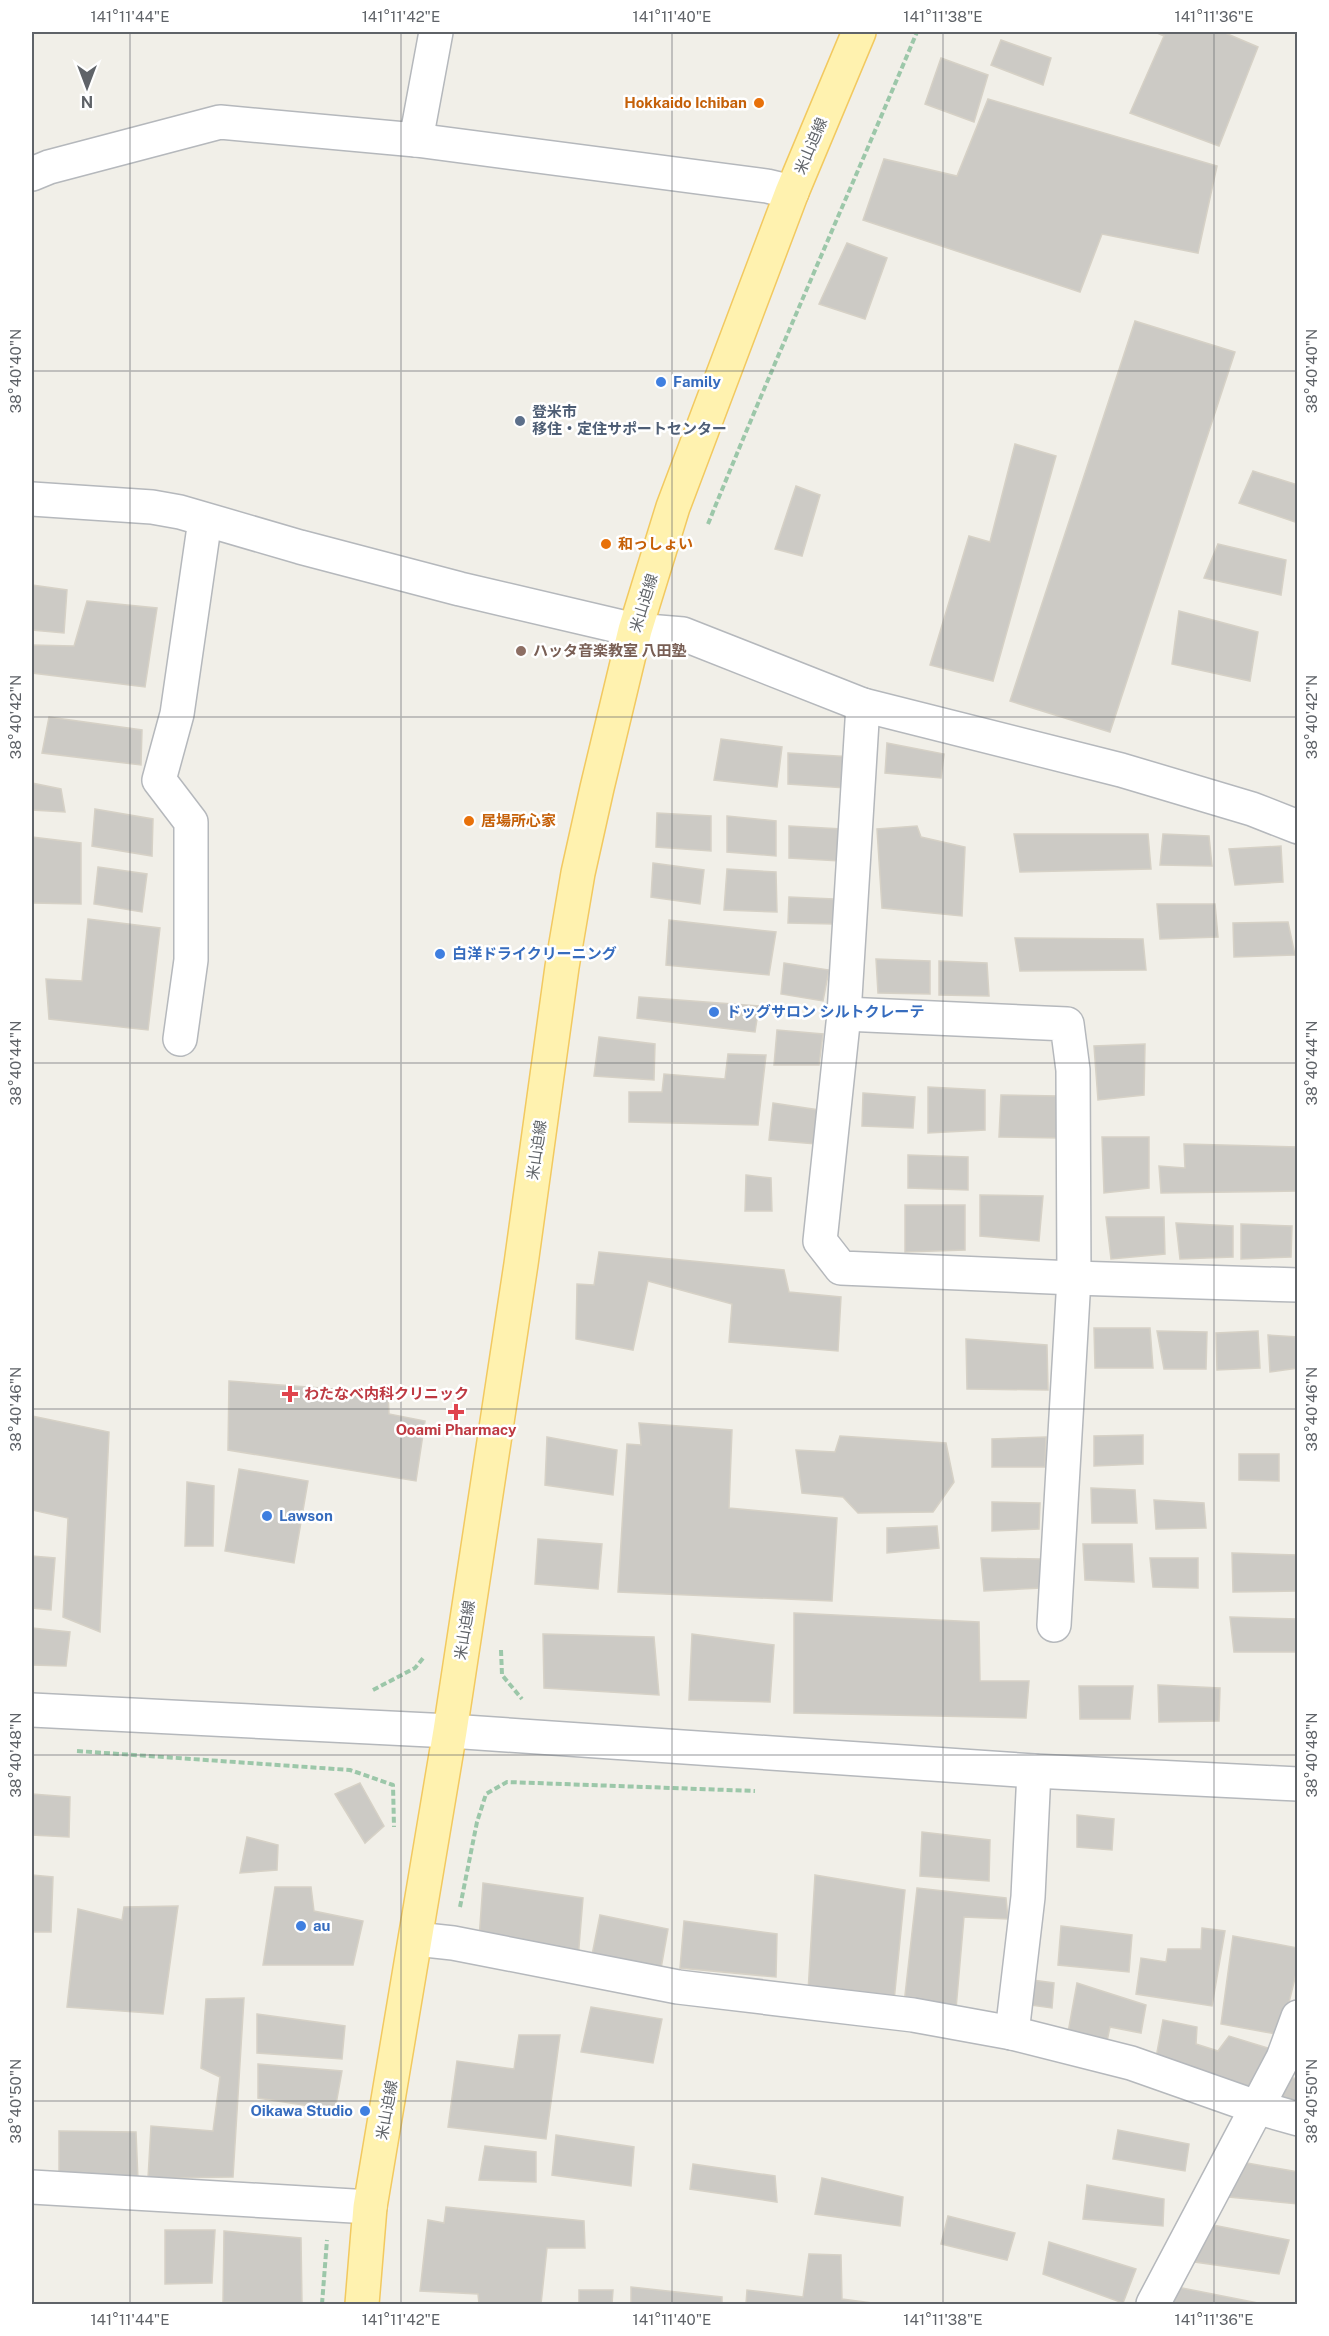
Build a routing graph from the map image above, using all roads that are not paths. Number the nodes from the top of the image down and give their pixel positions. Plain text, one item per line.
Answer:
1 (436, 32) edge
2 (859, 32) edge
3 (416, 140) junction
4 (32, 174) edge
5 (792, 192) junction
6 (32, 499) edge
7 (206, 520) junction
8 (635, 630) junction
9 (863, 705) junction
10 (1298, 827) edge
11 (844, 1014) junction
12 (180, 1039) dead end
13 (1074, 1278) junction
14 (1298, 1285) edge
15 (1054, 1625) dead end
16 (32, 1710) edge
17 (450, 1731) junction
18 (1034, 1771) junction
19 (1298, 1784) edge
20 (416, 1939) junction
21 (1298, 2017) edge
22 (1012, 2033) junction
23 (1256, 2108) junction
24 (1298, 2119) edge
25 (32, 2187) edge
26 (370, 2207) junction
27 (362, 2304) edge
28 (1154, 2304) edge

1 - 3 street
2 - 5 main road, 米山迫線
3 - 4 street
3 - 5 street
5 - 8 main road, 米山迫線
6 - 7 street
7 - 8 street
7 - 12 street
8 - 9 street
8 - 17 main road, 米山迫線
9 - 10 street
9 - 11 street
11 - 13 street
11 - 13 street
13 - 14 street
13 - 15 street
16 - 17 street
17 - 18 street
17 - 20 main road, 米山迫線
18 - 19 street
18 - 22 street
20 - 22 street
20 - 26 main road, 米山迫線
21 - 23 street
22 - 23 street
23 - 24 street
23 - 28 street
25 - 26 street
26 - 27 main road, 米山迫線

